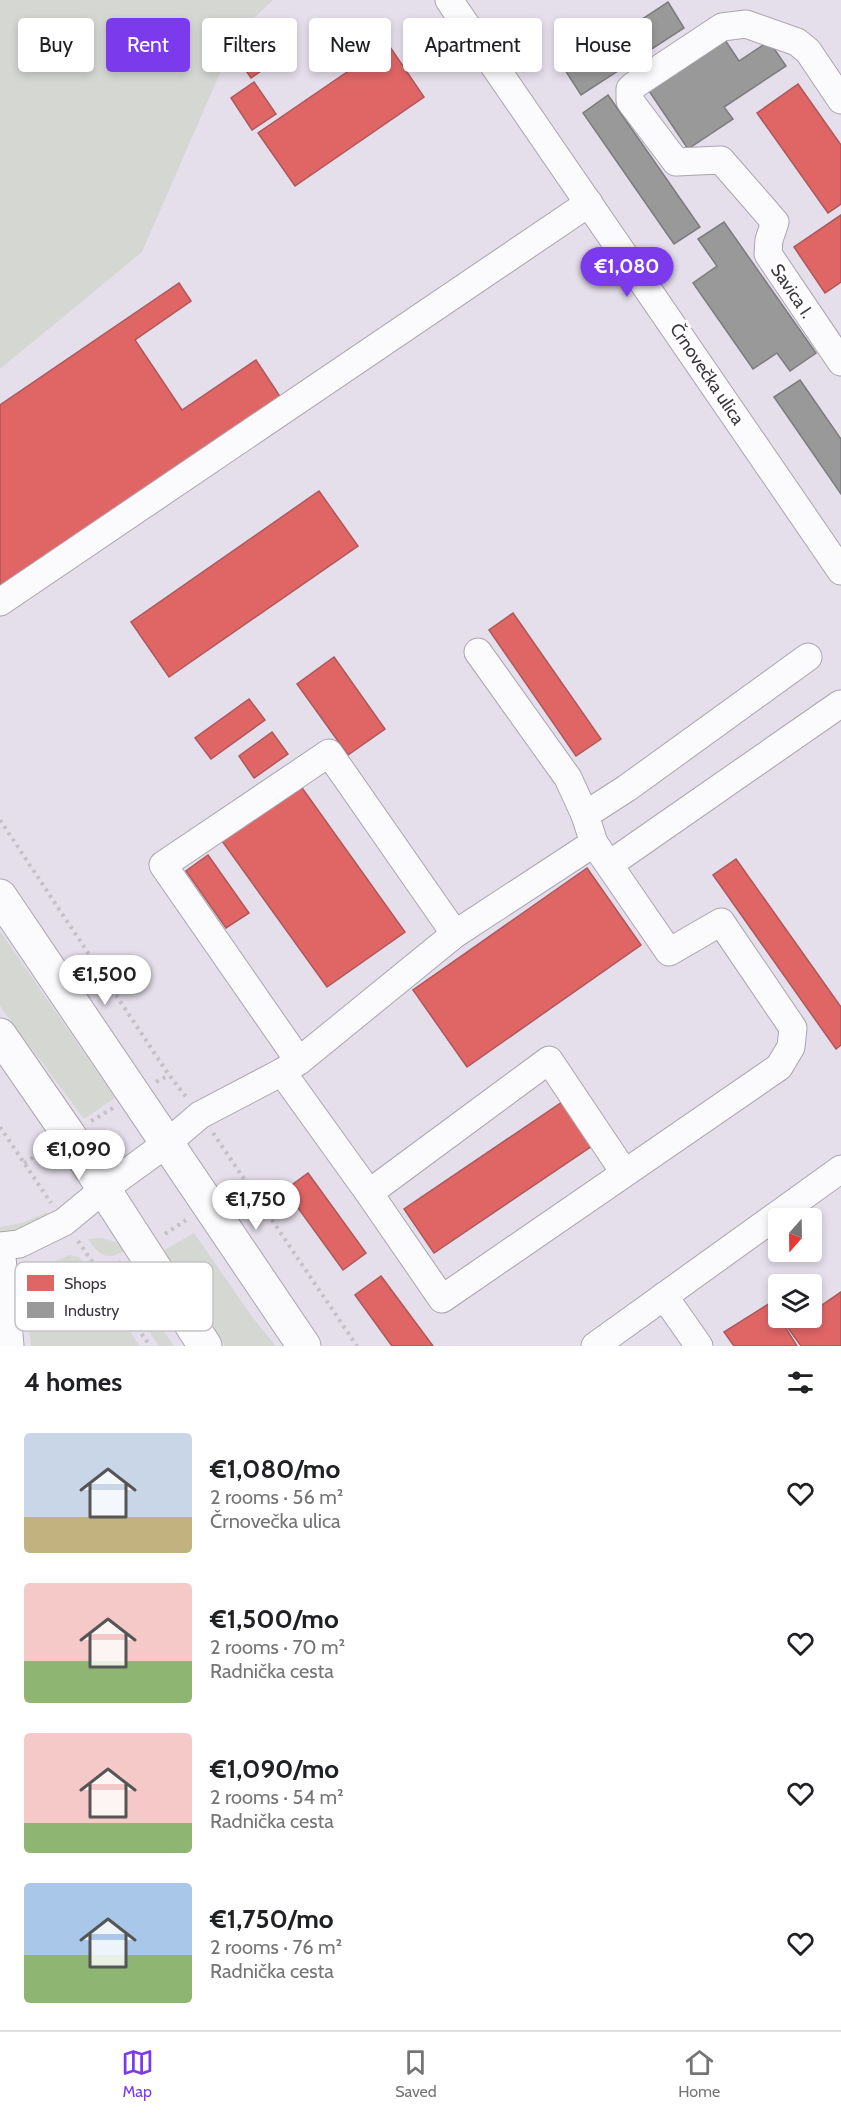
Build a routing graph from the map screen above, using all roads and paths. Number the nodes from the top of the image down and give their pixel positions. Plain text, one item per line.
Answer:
1 (449, 0) edge
2 (841, 100) edge
3 (589, 203) junction
4 (841, 362) edge
5 (840, 568) edge
6 (0, 603) edge
7 (478, 652) dead end
8 (808, 657) dead end
9 (840, 704) edge
10 (585, 815) junction
11 (0, 820) edge
12 (602, 853) junction
13 (0, 896) edge
14 (455, 934) junction
15 (0, 1035) edge
16 (290, 1067) junction
17 (169, 1075) junction
18 (151, 1085) dead end
19 (189, 1101) dead end
20 (116, 1107) dead end
21 (84, 1126) dead end
22 (0, 1127) edge
23 (216, 1136) dead end
24 (166, 1144) junction
25 (44, 1151) dead end
26 (24, 1163) junction
27 (841, 1169) edge
28 (624, 1172) junction
29 (245, 1182) junction
30 (104, 1189) junction
31 (369, 1193) junction
32 (225, 1195) dead end
33 (55, 1208) dead end
34 (184, 1222) dead end
35 (161, 1237) dead end
36 (77, 1240) dead end
37 (0, 1246) edge
38 (128, 1258) dead end
39 (92, 1262) edge
40 (122, 1262) edge
41 (151, 1262) edge
42 (664, 1296) junction
43 (140, 1331) edge
44 (195, 1331) edge
45 (10, 1346) edge
46 (150, 1346) edge
47 (205, 1346) edge
48 (304, 1346) edge
49 (357, 1346) edge
50 (595, 1346) edge
51 (699, 1346) edge

1 - 3 street, Črnovečka ulica
2 - 4 street, Savica I.
3 - 5 street, Črnovečka ulica
3 - 6 street
7 - 10 street
8 - 10 street
9 - 12 street
10 - 12 street
11 - 17 path
12 - 14 street
12 - 28 street
13 - 24 main road
14 - 16 street
14 - 16 street
15 - 30 main road
16 - 24 street
16 - 31 street
17 - 18 path
17 - 19 path
20 - 21 path
22 - 26 path
23 - 29 path
24 - 30 street
24 - 48 main road
25 - 26 path
26 - 33 path
27 - 42 street
28 - 31 street
28 - 31 street
29 - 32 path
29 - 49 path
30 - 37 street
30 - 41 main road
34 - 35 path
36 - 39 path
37 - 45 street
38 - 40 path
42 - 50 street
42 - 51 street
43 - 46 path
44 - 47 main road

